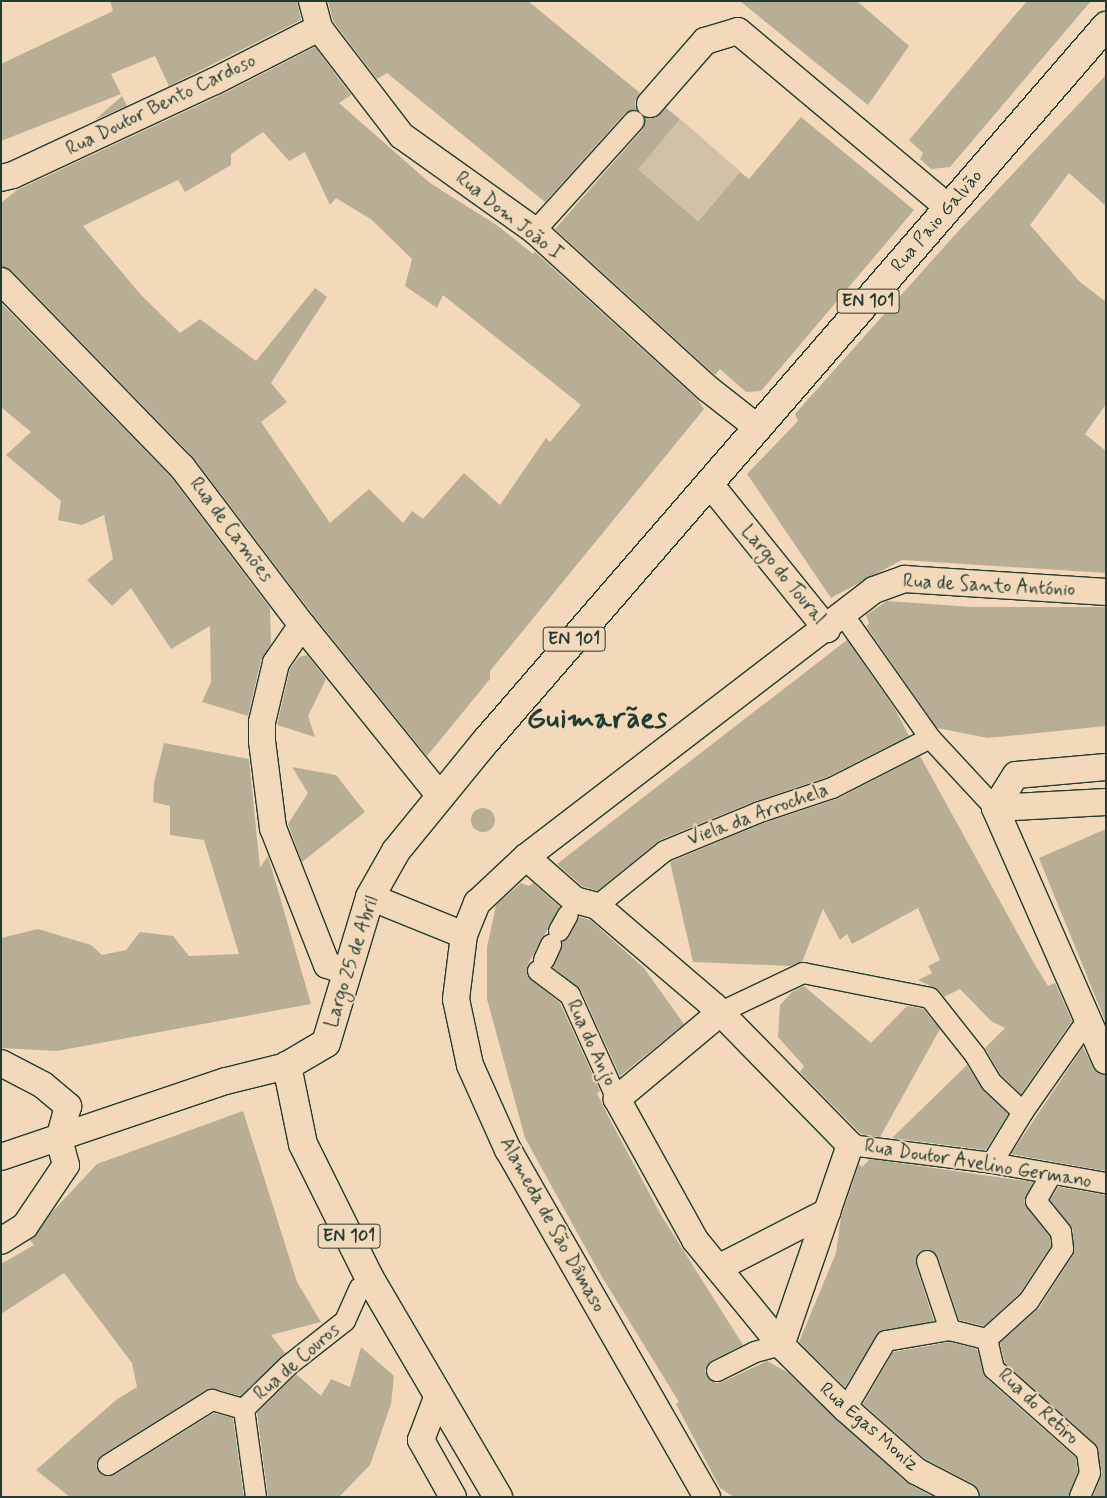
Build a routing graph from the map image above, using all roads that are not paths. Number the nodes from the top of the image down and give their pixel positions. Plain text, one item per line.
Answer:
1 (312, 1) edge
2 (1106, 26) edge
3 (319, 28) junction
4 (642, 112) joint
5 (1, 178) edge
6 (949, 208) junction
7 (535, 231) junction
8 (1, 281) edge
9 (758, 428) junction
10 (710, 483) junction
11 (1106, 592) edge
12 (302, 625) junction
13 (838, 626) junction
14 (930, 738) junction
15 (1106, 767) edge
16 (441, 797) junction
17 (1106, 802) edge
18 (995, 808) junction
19 (526, 857) junction
20 (370, 897) junction
21 (562, 933) junction
22 (464, 935) junction
23 (346, 972) junction
24 (720, 1012) junction
25 (1086, 1022) junction
26 (1106, 1061) edge
27 (1, 1063) edge
28 (287, 1066) junction
29 (617, 1099) junction
30 (1023, 1112) junction
31 (59, 1140) junction
32 (850, 1145) junction
33 (1, 1157) edge
34 (992, 1163) junction
35 (1051, 1175) junction
36 (1106, 1184) edge
37 (827, 1212) junction
38 (1, 1240) edge
39 (927, 1261) dead end
40 (718, 1268) junction
41 (360, 1288) dead end
42 (950, 1330) junction
43 (987, 1339) junction
44 (781, 1345) junction
45 (718, 1371) dead end
46 (438, 1395) junction
47 (244, 1409) junction
48 (846, 1409) junction
49 (108, 1465) dead end
50 (256, 1497) edge
51 (452, 1497) edge
52 (498, 1497) edge
53 (707, 1497) edge
54 (966, 1497) edge
55 (1080, 1497) edge

1 - 3 street, Rua Dom João I
2 - 6 main road, Rua Paio Galvão / EN 101
3 - 5 street, Rua Doutor Bento Cardoso
3 - 7 street, Rua Dom João I
4 - 6 street
4 - 7 street
6 - 9 main road, Rua Paio Galvão / EN 101
7 - 9 street, Rua Dom João I
8 - 12 street, Rua de Camões
9 - 10 main road, Rua Paio Galvão / EN 101
10 - 13 street, Largo do Toural
10 - 16 main road, EN 101
11 - 13 street, Rua de Santo António
12 - 16 street, Rua de Camões
12 - 23 street
13 - 14 street
13 - 19 street, Largo do Toural
14 - 18 street
14 - 21 street, Viela da Arrochela
15 - 18 street
16 - 20 main road, Largo 25 de Abril / EN 101
17 - 18 street
18 - 25 street
19 - 21 street
19 - 22 street, Largo do Toural
20 - 22 street
20 - 23 main road, Largo 25 de Abril / EN 101
21 - 24 street
21 - 29 street, Rua do Anjo
22 - 53 street, Alameda de São Dâmaso
23 - 28 main road, Largo 25 de Abril / EN 101
24 - 29 street
24 - 30 street
24 - 32 street
25 - 26 street
25 - 30 street
27 - 31 street
28 - 31 street
28 - 46 main road, EN 101
29 - 40 street, Rua Egas Moniz
30 - 34 street
31 - 33 street
31 - 38 street
32 - 34 street, Rua Doutor Avelino Germano
32 - 37 street
34 - 35 street, Rua Doutor Avelino Germano
35 - 36 street, Rua Doutor Avelino Germano
35 - 43 street
37 - 40 street
37 - 44 street
39 - 42 street
40 - 44 street, Rua Egas Moniz
41 - 47 street, Rua de Couros
42 - 43 street
42 - 48 street
43 - 55 street, Rua do Retiro
44 - 45 street
44 - 48 street, Rua Egas Moniz
46 - 51 street
46 - 52 main road, EN 101
47 - 49 street
47 - 50 street, Rua de Couros
48 - 54 street, Rua Egas Moniz

